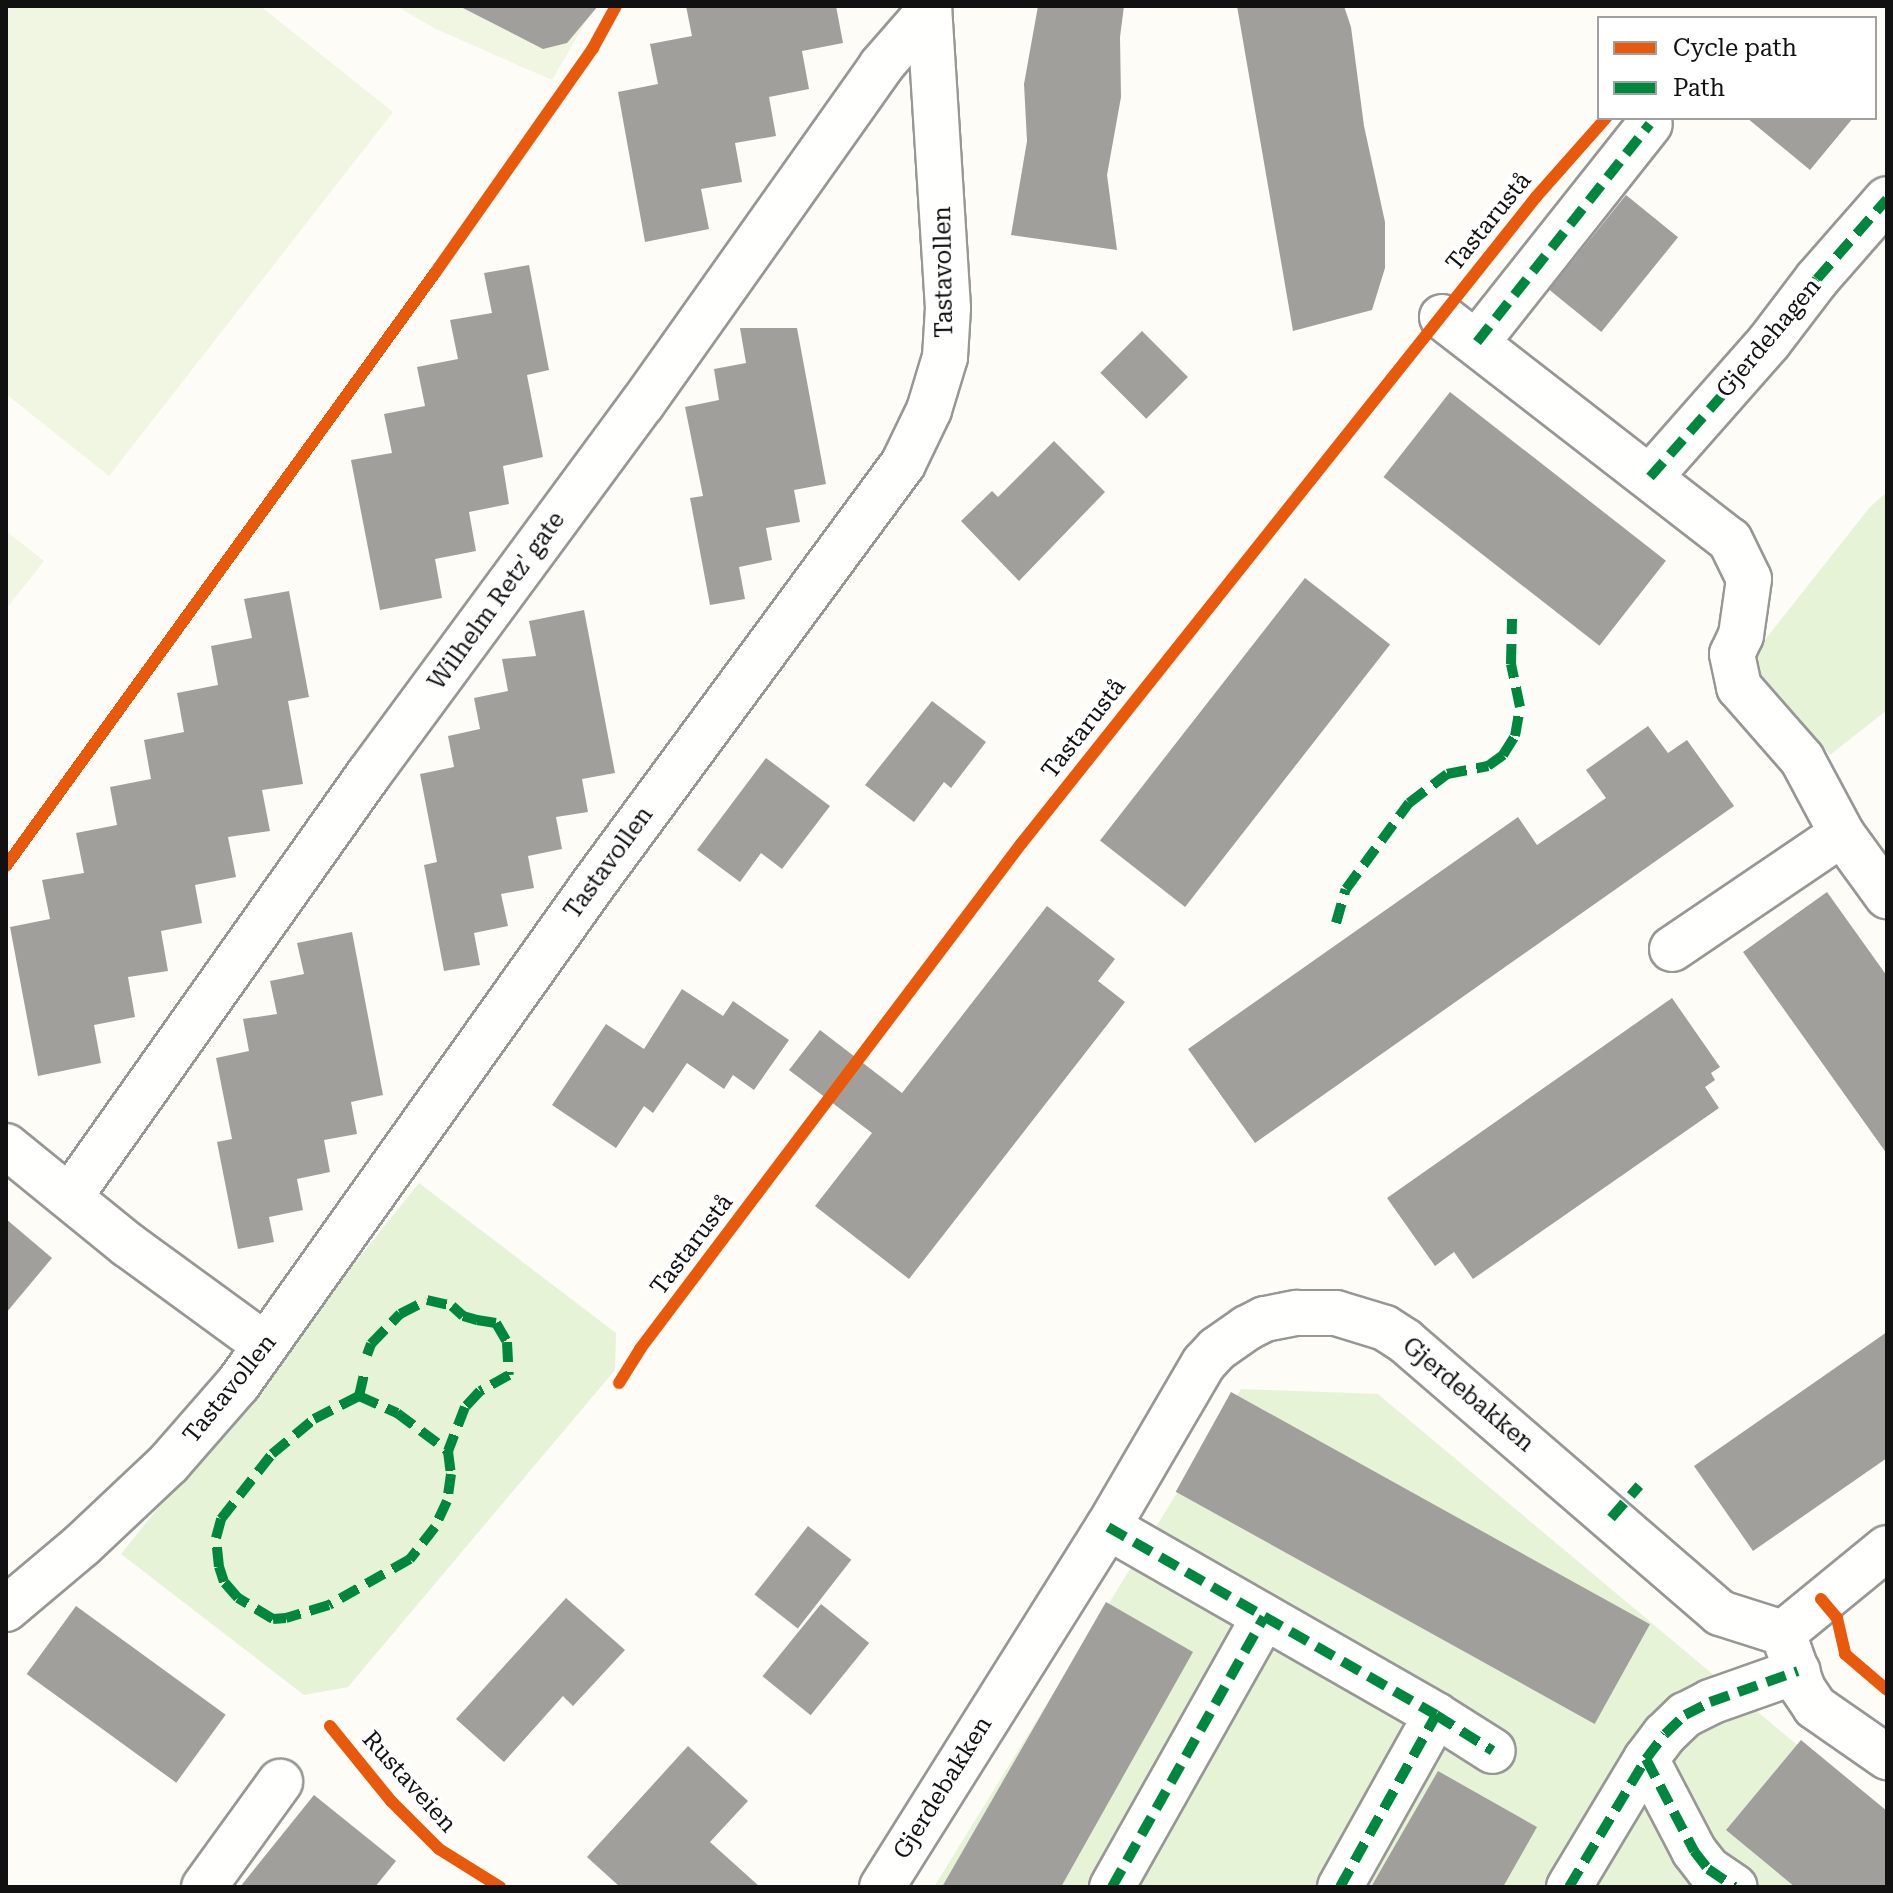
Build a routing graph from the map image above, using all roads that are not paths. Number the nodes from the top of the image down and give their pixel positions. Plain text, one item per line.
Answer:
1 (929, 9) edge
2 (1650, 124) dead end
3 (1887, 199) edge
4 (1442, 317) dead end
5 (1477, 342) junction
6 (1650, 477) junction
7 (1842, 834) junction
8 (1887, 896) edge
9 (1672, 949) dead end
10 (6, 1146) edge
11 (71, 1195) junction
12 (265, 1345) junction
13 (1108, 1527) junction
14 (1887, 1548) edge
15 (6, 1609) edge
16 (1264, 1617) junction
17 (1790, 1652) junction
18 (1436, 1715) junction
19 (1493, 1751) dead end
20 (1887, 1757) edge
21 (1646, 1759) junction
22 (280, 1782) dead end
23 (204, 1887) edge
24 (882, 1887) edge
25 (1112, 1887) edge
26 (1340, 1887) edge
27 (1569, 1887) edge
28 (1735, 1887) edge

1 - 11 street, Wilhelm Retz' gate
1 - 12 street, Tastavollen
2 - 5 street
3 - 6 street, Gjerdehagen
4 - 5 street
5 - 6 street
6 - 7 street
7 - 8 street
7 - 9 street
10 - 11 street
11 - 12 street
12 - 15 street, Tastavollen
13 - 16 street
13 - 17 street, Gjerdebakken
13 - 24 street, Gjerdebakken
14 - 17 street
16 - 18 street
16 - 25 street
17 - 20 street
17 - 21 street
18 - 19 street
18 - 26 street
21 - 27 street
21 - 28 street
22 - 23 street

